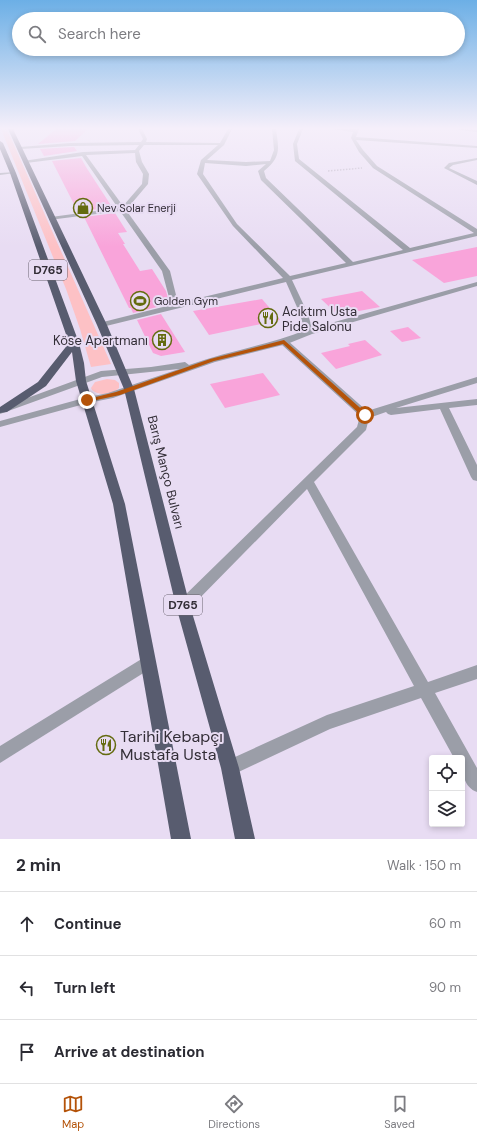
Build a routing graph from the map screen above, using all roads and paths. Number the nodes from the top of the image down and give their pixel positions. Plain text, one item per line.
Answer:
1 (11, 168) edge
2 (29, 168) edge
3 (93, 168) edge
4 (143, 168) edge
5 (201, 168) edge
6 (264, 168) edge
7 (307, 168) edge
8 (360, 168) edge
9 (377, 168) edge
10 (446, 168) edge
11 (312, 172) junction
12 (13, 173) junction
13 (0, 174) edge
14 (477, 183) edge
15 (123, 209) junction
16 (51, 219) junction
17 (477, 233) edge
18 (408, 250) junction
19 (351, 264) junction
20 (288, 279) junction
21 (477, 284) edge
22 (175, 306) junction
23 (102, 325) junction
24 (309, 332) junction
25 (284, 342) junction
26 (74, 343) junction
27 (212, 360) junction
28 (122, 372) junction
29 (477, 380) edge
30 (81, 381) junction
31 (129, 389) junction
32 (87, 400) junction
33 (477, 402) edge
34 (443, 406) junction
35 (1, 410) edge
36 (365, 415) junction
37 (0, 424) edge
38 (477, 477) edge
39 (308, 481) junction
40 (183, 606) junction
41 (148, 662) junction
42 (477, 672) edge
43 (424, 690) junction
44 (0, 754) edge
45 (230, 768) junction
46 (477, 784) edge
47 (181, 839) edge
48 (245, 839) edge

1 - 12 highway, D765
2 - 16 highway, Barış Manço Bulvarı / D765
3 - 15 street
4 - 15 street
5 - 20 street
6 - 19 street
7 - 11 street
8 - 11 path
9 - 17 street
10 - 14 lane
11 - 18 street
12 - 13 lane
12 - 26 highway, D765
15 - 16 street
15 - 22 street
16 - 23 highway, Barış Manço Bulvarı / D765
17 - 18 street
18 - 19 street
19 - 20 street
20 - 22 street
20 - 24 street
21 - 24 street
22 - 23 street
23 - 28 highway, Barış Manço Bulvarı / D765
24 - 25 street
25 - 27 street
25 - 36 street
26 - 30 highway, D765
26 - 35 highway
27 - 28 street
27 - 31 street
28 - 30 street
28 - 31 highway, Barış Manço Bulvarı / D765
29 - 36 street
30 - 32 highway, D765
30 - 35 street
31 - 32 street
31 - 40 highway, Barış Manço Bulvarı / D765
32 - 37 street
32 - 41 highway, D765
33 - 34 street
34 - 36 street
34 - 38 street
36 - 39 street
39 - 40 street
39 - 43 street
40 - 45 highway, Barış Manço Bulvarı / D765
41 - 44 street
41 - 47 highway, D765
42 - 43 street
43 - 45 street
43 - 46 street
45 - 48 highway, Barış Manço Bulvarı / D765

